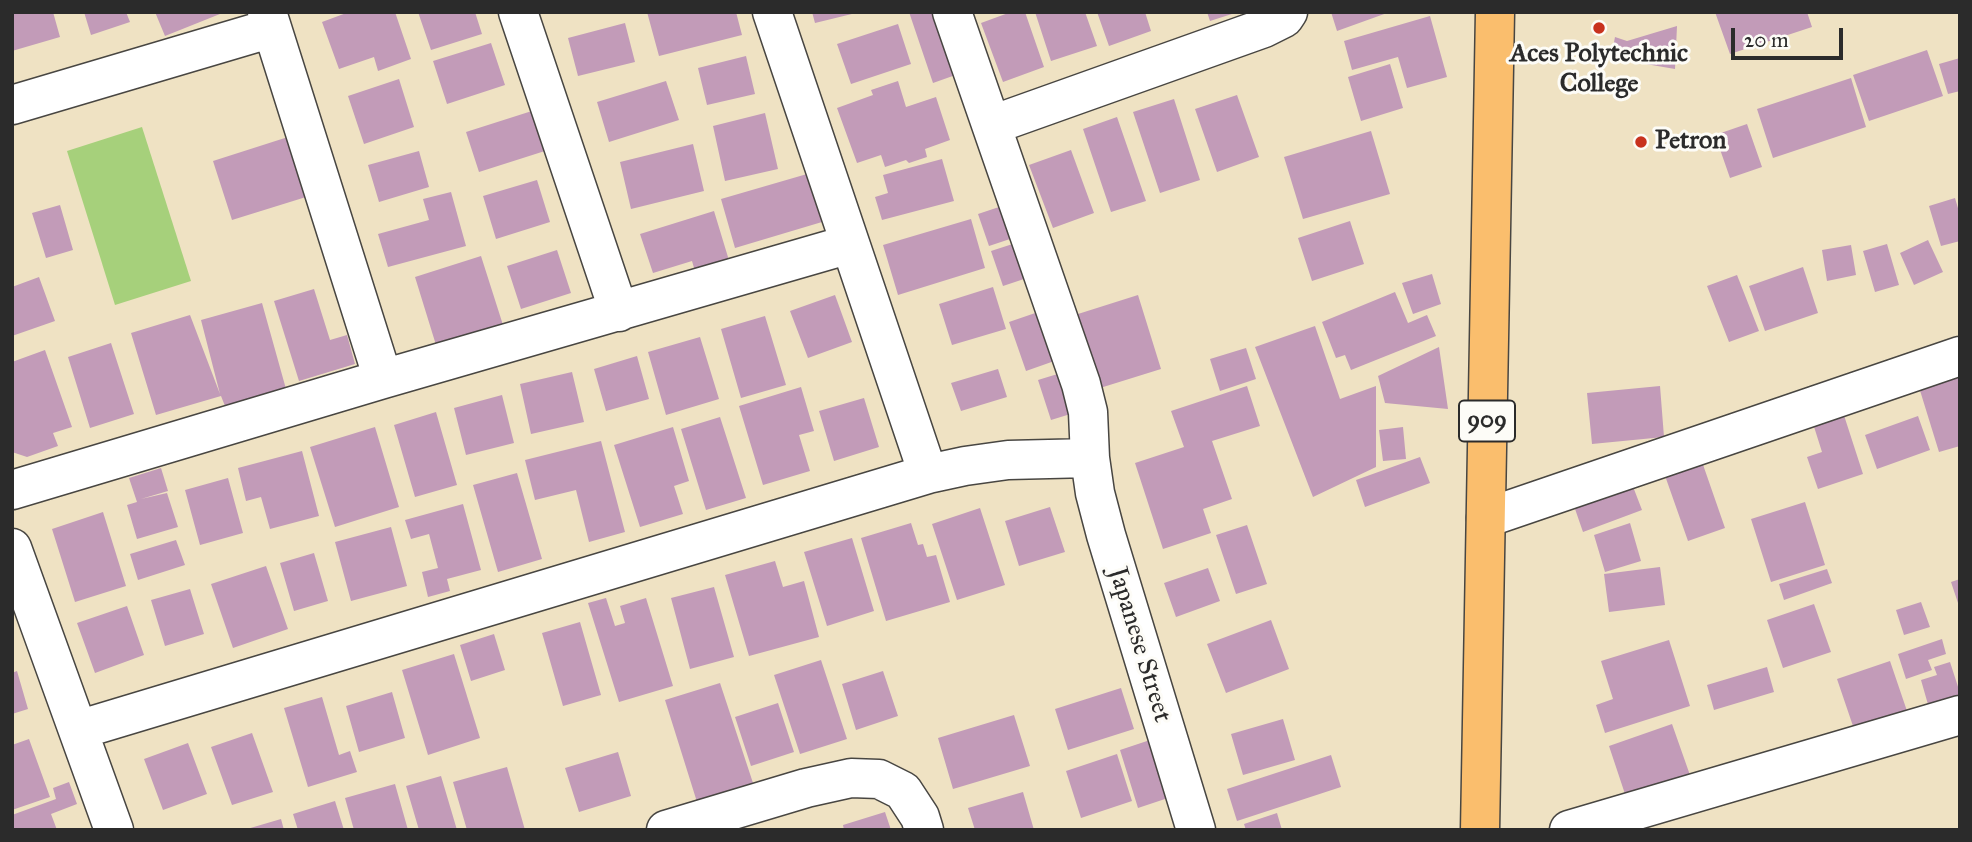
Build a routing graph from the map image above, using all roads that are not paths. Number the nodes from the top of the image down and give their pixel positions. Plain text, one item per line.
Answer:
1 (518, 12) edge
2 (772, 12) edge
3 (952, 12) edge
4 (1288, 12) edge
5 (1496, 12) edge
6 (270, 20) edge
7 (12, 105) edge
8 (992, 125) junction
9 (850, 244) junction
10 (619, 312) junction
11 (1960, 356) edge
12 (383, 379) junction
13 (1090, 458) junction
14 (928, 474) junction
15 (12, 490) edge
16 (1486, 518) junction
17 (12, 548) edge
18 (1960, 715) edge
19 (78, 730) junction
20 (669, 829) edge
21 (114, 830) edge
22 (924, 830) edge
23 (1196, 830) edge
24 (1480, 830) edge
25 (1569, 830) edge

1 - 10 street
2 - 9 street
3 - 8 street, Japanese Street
4 - 8 street
5 - 16 main road, 909
6 - 7 street
6 - 12 street
8 - 13 street, Japanese Street
9 - 10 street
9 - 14 street
10 - 12 street
11 - 16 street
12 - 15 street
13 - 14 street
13 - 23 street, Japanese Street
14 - 19 street
16 - 24 main road, 909
17 - 19 street
18 - 25 street
19 - 21 street
20 - 22 street

